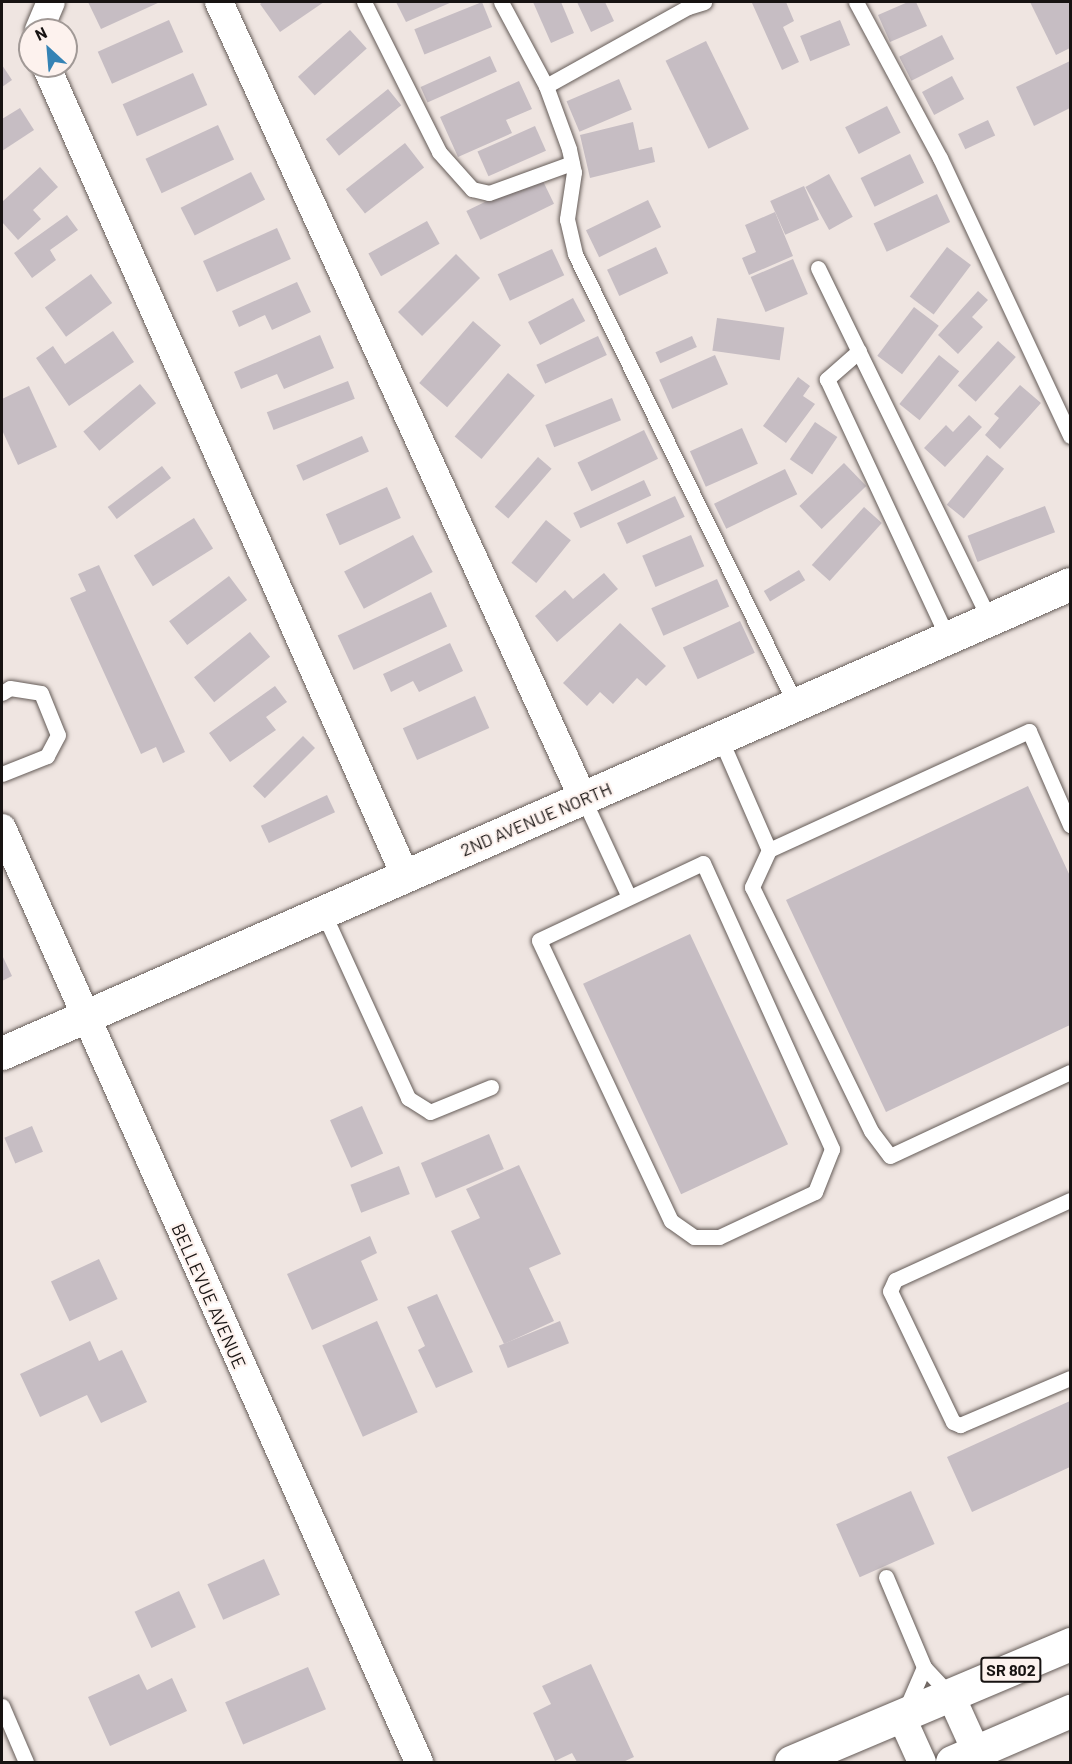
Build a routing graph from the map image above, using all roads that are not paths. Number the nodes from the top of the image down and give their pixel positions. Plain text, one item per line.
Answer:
1 (51, 2) edge
2 (219, 2) edge
3 (364, 2) edge
4 (501, 2) edge
5 (704, 2) edge
6 (856, 2) edge
7 (44, 18) edge
8 (51, 78) edge
9 (546, 86) junction
10 (572, 163) junction
11 (818, 268) dead end
12 (859, 351) junction
13 (1071, 436) edge
14 (1071, 584) edge
15 (990, 620) junction
16 (948, 638) junction
17 (2, 693) edge
18 (796, 705) junction
19 (720, 738) junction
20 (2, 774) edge
21 (583, 798) junction
22 (1071, 825) edge
23 (2, 828) edge
24 (769, 850) junction
25 (405, 875) junction
26 (629, 897) junction
27 (323, 912) junction
28 (85, 1018) junction
29 (2, 1053) edge
30 (1071, 1072) edge
31 (491, 1087) dead end
32 (1071, 1200) edge
33 (1071, 1378) edge
34 (886, 1577) dead end
35 (1071, 1644) edge
36 (924, 1667) junction
37 (951, 1696) junction
38 (2, 1706) edge
39 (1071, 1711) edge
40 (902, 1718) junction
41 (969, 1759) edge
42 (26, 1762) edge
43 (419, 1762) edge
44 (791, 1762) edge
45 (922, 1762) edge

1 - 7 street
2 - 21 street
3 - 10 lane
4 - 9 lane
5 - 9 lane
6 - 13 lane
8 - 25 street
9 - 10 lane
10 - 18 lane
11 - 12 lane
12 - 15 lane
12 - 16 lane
14 - 15 street, 2ND AVENUE NORTH
15 - 16 street, 2ND AVENUE NORTH
16 - 18 street, 2ND AVENUE NORTH
17 - 20 lane
18 - 19 street, 2ND AVENUE NORTH
19 - 21 street, 2ND AVENUE NORTH
19 - 24 lane
21 - 25 street, 2ND AVENUE NORTH
21 - 26 lane
22 - 24 lane
23 - 28 street, BELLEVUE AVENUE
24 - 30 lane
25 - 27 street, 2ND AVENUE NORTH
26 - 26 lane
27 - 28 street, 2ND AVENUE NORTH
27 - 31 lane
28 - 29 street, 2ND AVENUE NORTH
28 - 43 street, BELLEVUE AVENUE
32 - 33 lane
34 - 36 lane
35 - 37 street, SR 802
36 - 37 lane
36 - 40 lane
37 - 40 street, SR 802
37 - 41 street
38 - 42 lane
39 - 41 street
40 - 44 street, SR 802
40 - 45 street

